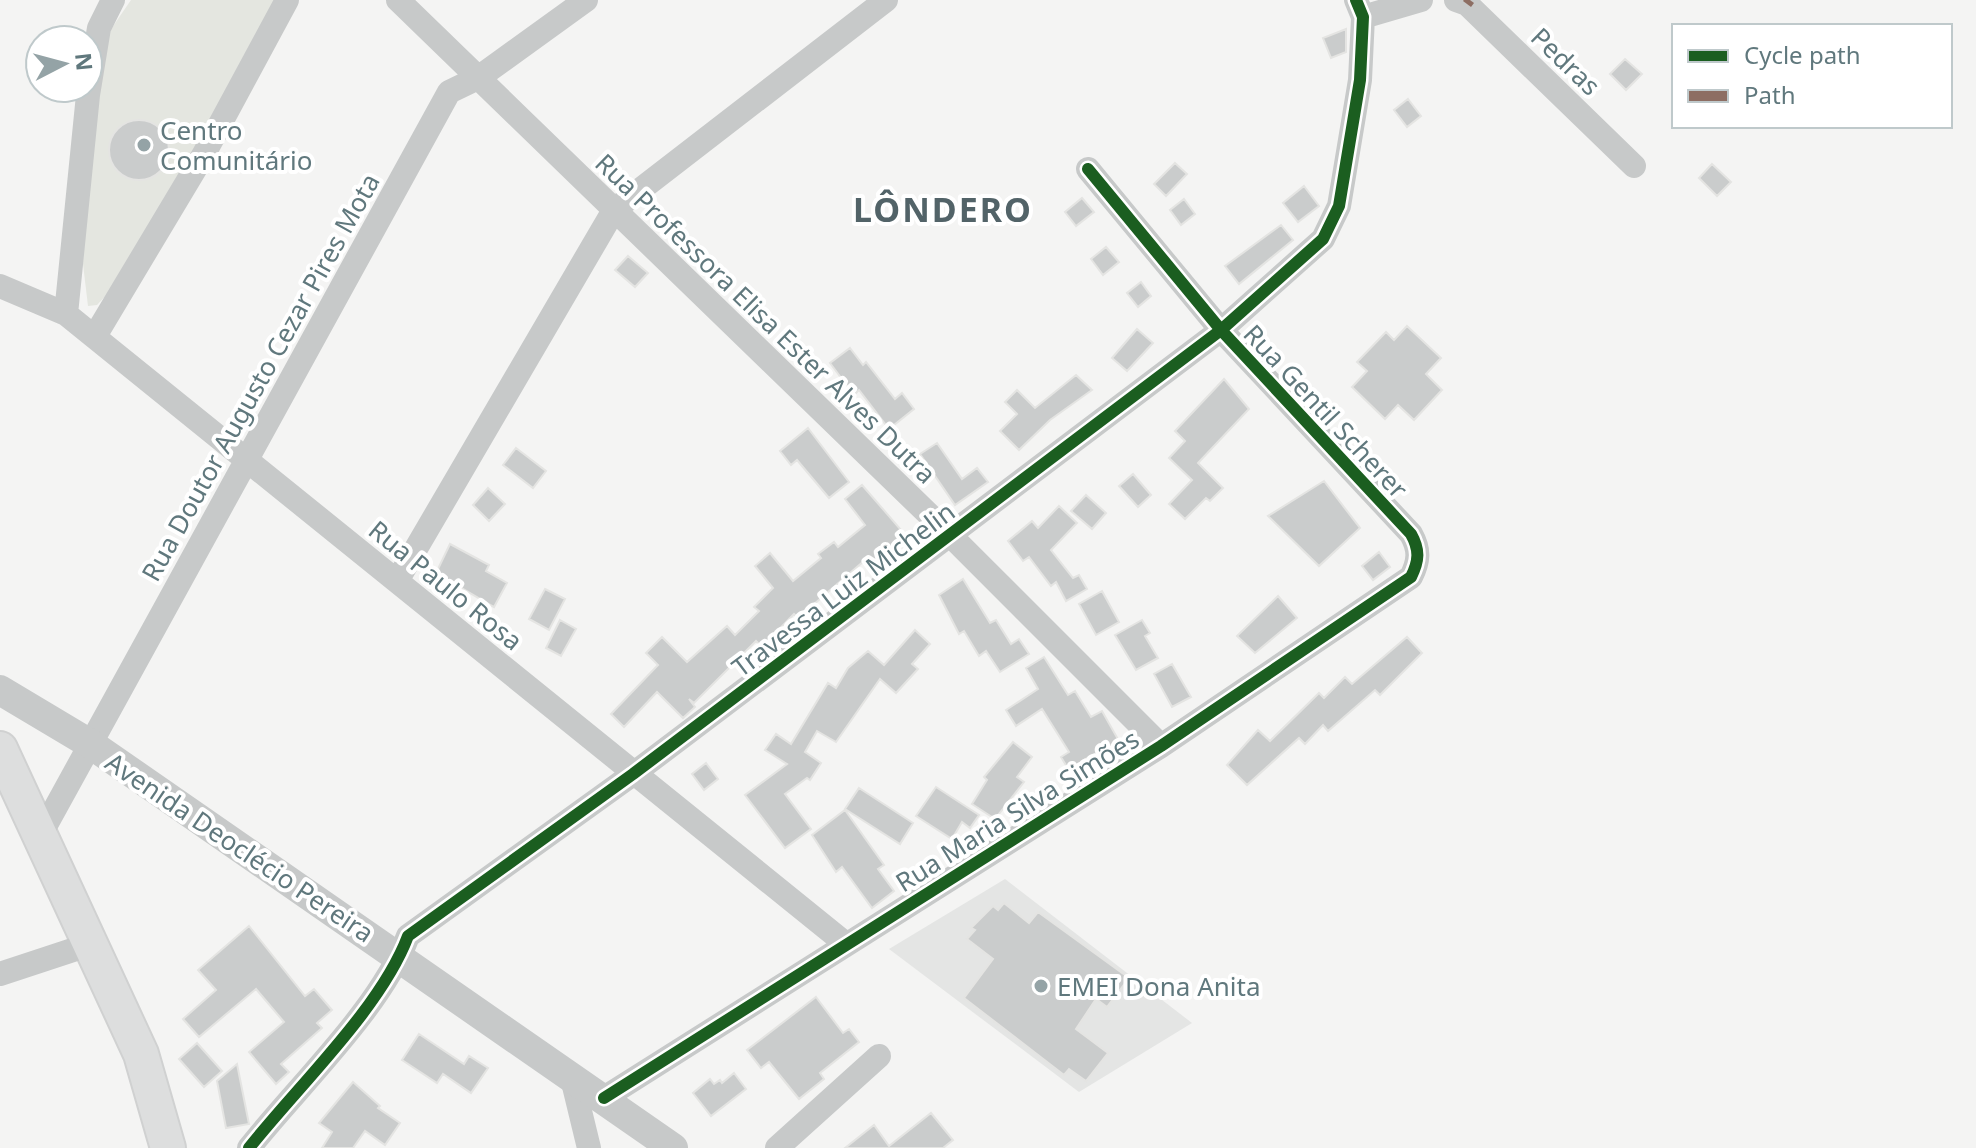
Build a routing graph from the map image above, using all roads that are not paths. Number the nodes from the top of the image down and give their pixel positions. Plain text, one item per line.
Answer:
1 (113, 0) edge
2 (287, 0) edge
3 (398, 0) edge
4 (586, 0) edge
5 (886, 0) edge
6 (1421, 0) edge
7 (1456, 0) edge
8 (1360, 8) edge
9 (478, 78) junction
10 (1634, 166) dead end
11 (1088, 169) dead end
12 (614, 210) junction
13 (0, 286) edge
14 (66, 314) junction
15 (1221, 330) junction
16 (95, 336) junction
17 (247, 457) junction
18 (1411, 534) joint
19 (950, 535) junction
20 (397, 581) junction
21 (0, 690) edge
22 (92, 745) junction
23 (1161, 746) junction
24 (0, 749) edge
25 (633, 774) junction
26 (0, 799) edge
27 (41, 834) junction
28 (846, 944) junction
29 (81, 947) junction
30 (400, 956) junction
31 (0, 974) edge
32 (879, 1056) dead end
33 (572, 1078) junction
34 (604, 1098) junction
35 (144, 1148) edge
36 (168, 1148) edge
37 (249, 1148) edge
38 (589, 1148) edge
39 (673, 1148) edge
40 (777, 1148) edge

1 - 14 street
2 - 16 street
3 - 9 street, Rua Professora Elisa Ester Alves Dutra
4 - 9 street, Rua Doutor Augusto Cezar Pires Mota
5 - 12 street
6 - 8 street
7 - 10 street, Pedras
8 - 15 street, Travessa Luiz Michelin
9 - 12 street, Rua Professora Elisa Ester Alves Dutra
9 - 17 street, Rua Doutor Augusto Cezar Pires Mota
11 - 15 street, Rua Gentil Scherer
12 - 19 street, Rua Professora Elisa Ester Alves Dutra
12 - 20 street
13 - 14 street, Rua Paulo Rosa
14 - 16 street, Rua Paulo Rosa
15 - 18 street, Rua Gentil Scherer
15 - 19 street, Travessa Luiz Michelin
16 - 17 street, Rua Paulo Rosa
17 - 20 street, Rua Paulo Rosa
17 - 22 street, Rua Doutor Augusto Cezar Pires Mota
18 - 23 street, Rua Maria Silva Simões
19 - 23 street, Rua Professora Elisa Ester Alves Dutra
19 - 25 street, Travessa Luiz Michelin
20 - 25 street, Rua Paulo Rosa
21 - 22 street, Avenida Deoclécio Pereira
22 - 27 street, Rua Doutor Augusto Cezar Pires Mota
22 - 30 street, Avenida Deoclécio Pereira
23 - 28 street, Rua Maria Silva Simões
24 - 27 main road
25 - 28 street, Rua Paulo Rosa
25 - 30 street, Travessa Luiz Michelin
26 - 29 main road
27 - 29 main road
28 - 34 street, Rua Maria Silva Simões
29 - 31 street
29 - 35 main road
29 - 36 main road
30 - 33 street, Avenida Deoclécio Pereira
30 - 37 street, Travessa Luiz Michelin
32 - 40 street
33 - 34 street, Avenida Deoclécio Pereira
33 - 38 street
34 - 39 street, Avenida Deoclécio Pereira

